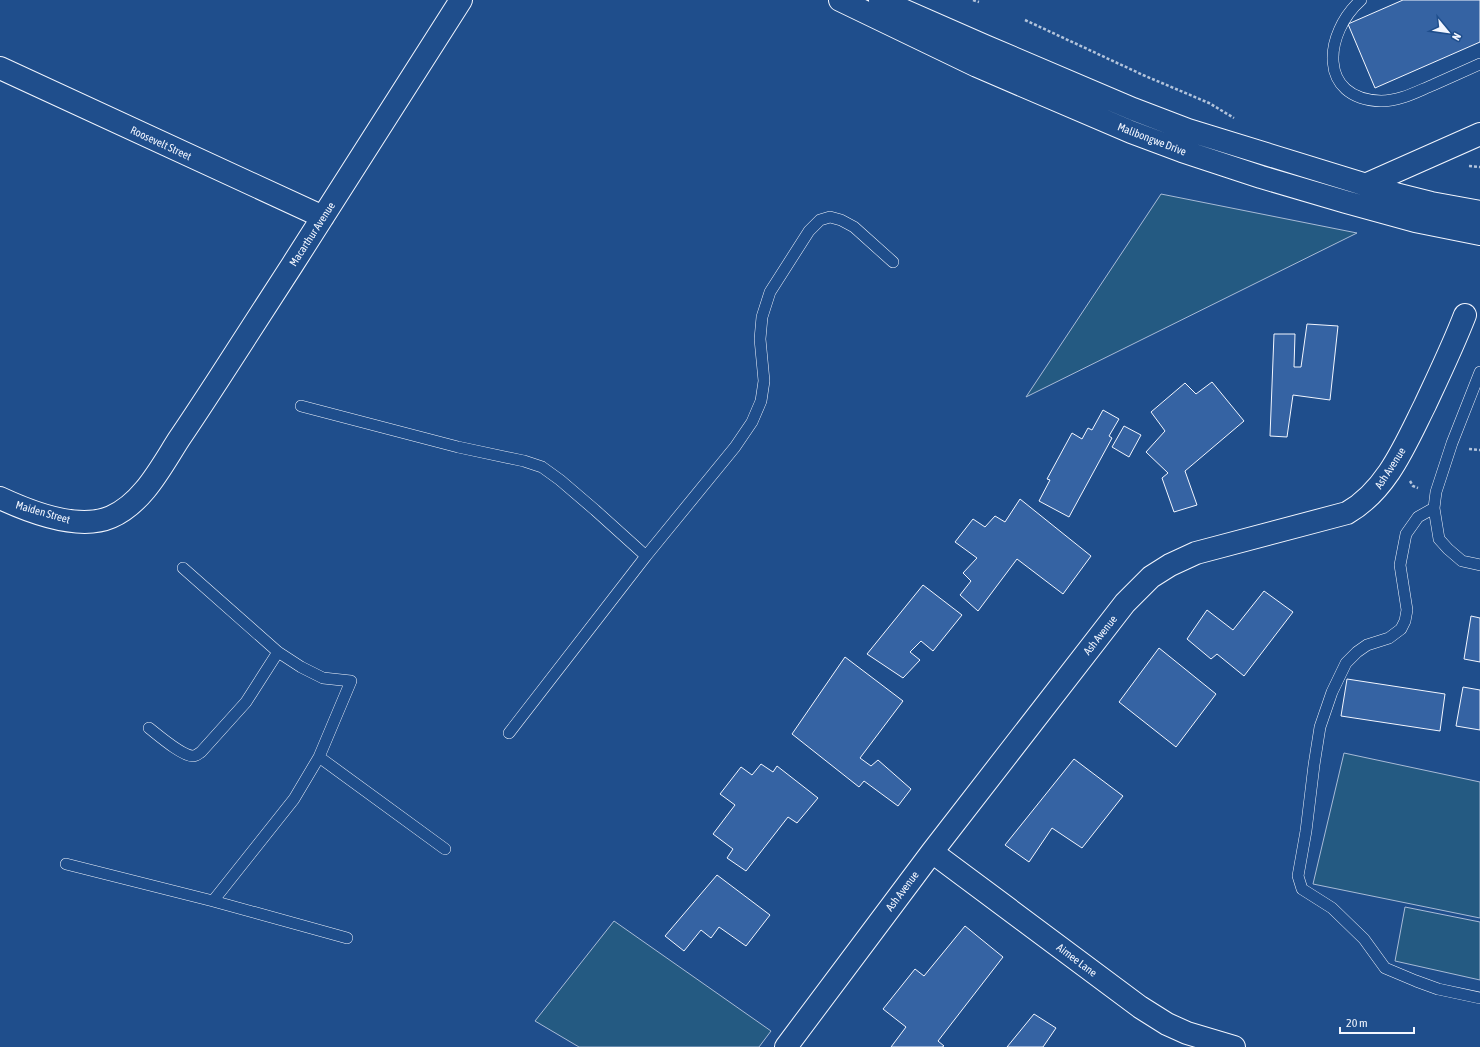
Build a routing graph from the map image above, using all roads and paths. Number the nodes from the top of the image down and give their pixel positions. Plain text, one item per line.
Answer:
1 (461, 0) edge
2 (840, 0) edge
3 (880, 0) edge
4 (973, 0) edge
5 (1361, 0) edge
6 (979, 2) dead end
7 (1025, 20) dead end
8 (1480, 64) edge
9 (0, 68) edge
10 (1239, 121) dead end
11 (1480, 134) edge
12 (1365, 185) junction
13 (1480, 212) edge
14 (323, 217) junction
15 (1480, 234) edge
16 (893, 262) dead end
17 (1465, 315) dead end
18 (1480, 372) edge
19 (301, 406) dead end
20 (161, 468) joint
21 (0, 498) edge
22 (1434, 508) junction
23 (646, 556) junction
24 (1480, 565) edge
25 (183, 568) dead end
26 (278, 652) junction
27 (149, 728) dead end
28 (509, 733) dead end
29 (319, 757) junction
30 (445, 849) dead end
31 (932, 852) junction
32 (66, 864) dead end
33 (213, 901) junction
34 (347, 938) dead end
35 (1480, 998) edge
36 (786, 1047) edge
37 (1234, 1047) edge

1 - 14 street, Macarthur Avenue
2 - 15 street, Malibongwe Drive
3 - 12 street, Malibongwe Drive
4 - 6 path
5 - 8 lane
7 - 10 path
9 - 14 street, Roosevelt Street
11 - 12 street
12 - 13 street, Malibongwe Drive
14 - 20 street, Macarthur Avenue
16 - 23 lane
17 - 31 street, Ash Avenue
18 - 22 lane
19 - 23 lane
20 - 21 street, Maiden Street
22 - 24 lane
22 - 35 lane
23 - 28 lane
25 - 26 lane
26 - 27 lane
26 - 29 lane
29 - 30 lane
29 - 33 lane
31 - 36 street, Ash Avenue
31 - 37 street, Aimee Lane
32 - 33 lane
33 - 34 lane

